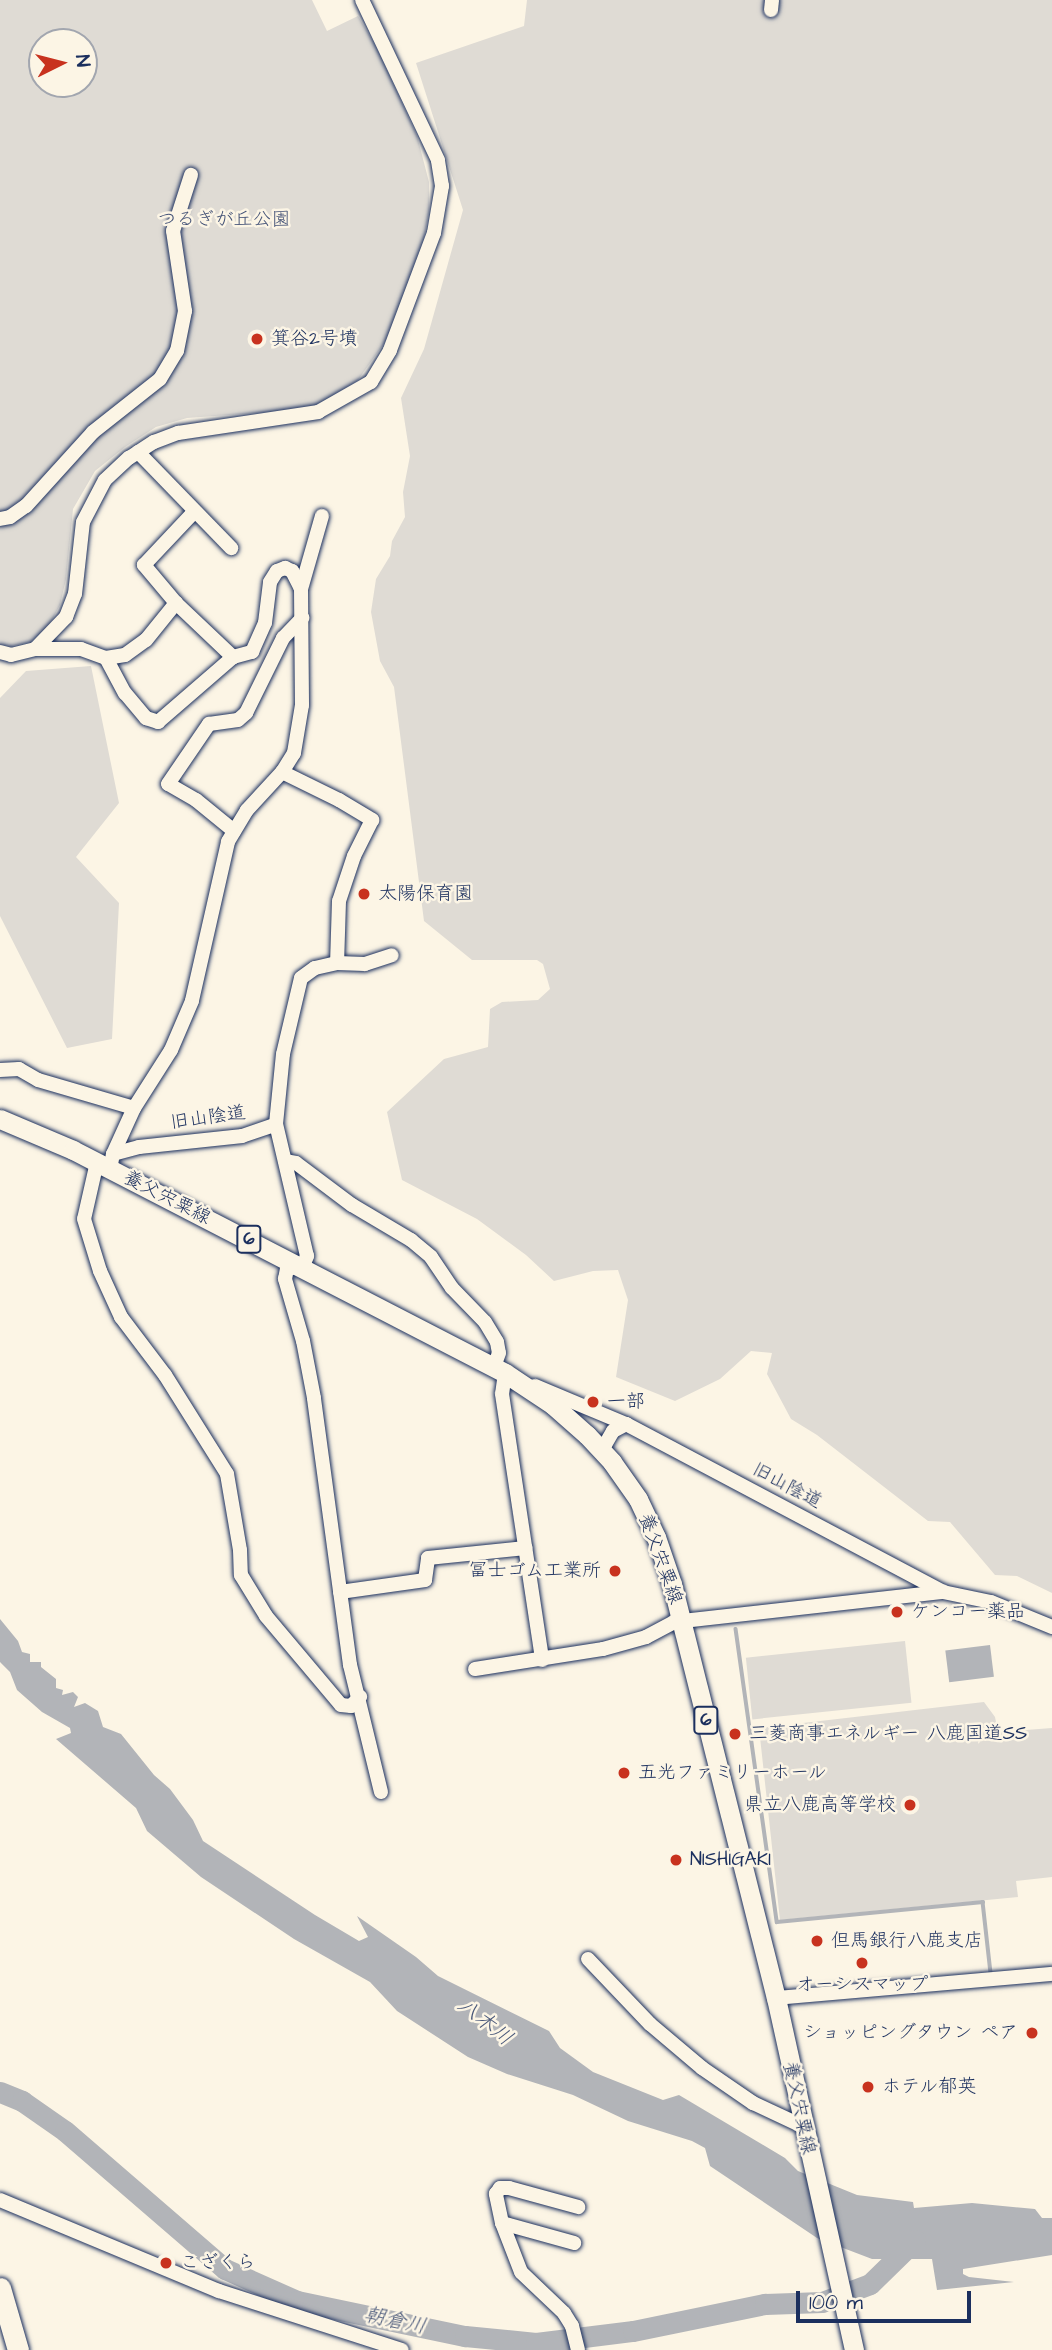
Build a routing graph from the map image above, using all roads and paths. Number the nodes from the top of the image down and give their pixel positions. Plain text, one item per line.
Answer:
1 (362, 0) edge
2 (191, 175) dead end
3 (138, 452) junction
4 (194, 512) junction
5 (322, 516) dead end
6 (0, 519) edge
7 (231, 548) dead end
8 (301, 589) junction
9 (176, 603) junction
10 (302, 618) junction
11 (35, 649) junction
12 (0, 652) edge
13 (233, 657) junction
14 (106, 658) junction
15 (282, 772) junction
16 (234, 831) junction
17 (391, 955) dead end
18 (337, 963) junction
19 (0, 1070) edge
20 (134, 1108) junction
21 (0, 1119) edge
22 (276, 1124) junction
23 (285, 1161) junction
24 (107, 1162) junction
25 (303, 1266) junction
26 (499, 1370) junction
27 (626, 1424) junction
28 (601, 1450) junction
29 (525, 1548) junction
30 (340, 1592) junction
31 (943, 1592) junction
32 (681, 1621) junction
33 (1052, 1627) edge
34 (542, 1660) junction
35 (475, 1669) dead end
36 (360, 1697) junction
37 (381, 1792) dead end
38 (588, 1959) dead end
39 (1052, 1974) edge
40 (776, 1998) junction
41 (802, 2126) junction
42 (0, 2200) edge
43 (578, 2207) dead end
44 (502, 2223) junction
45 (574, 2243) dead end
46 (0, 2288) edge
47 (577, 2346) edge
48 (854, 2346) edge
49 (18, 2350) edge
50 (402, 2350) edge

1 - 3 street
2 - 6 street
3 - 4 street
3 - 11 street
4 - 7 street
4 - 9 street
5 - 8 street
8 - 10 street
8 - 13 street
9 - 13 street
9 - 14 street
10 - 15 street
10 - 16 street
11 - 12 street
11 - 14 street
13 - 14 street
15 - 16 street
15 - 18 street
16 - 20 street
17 - 18 street
18 - 22 street
19 - 20 street
20 - 24 street
21 - 24 main road, 養父宍粟線 / 6
22 - 23 street
22 - 24 street, 旧山陰道
23 - 25 street
23 - 26 street
24 - 25 main road, 養父宍粟線 / 6
24 - 36 street
25 - 26 main road, 養父宍粟線 / 6
25 - 30 street
26 - 27 street, 旧山陰道
26 - 28 main road, 養父宍粟線 / 6
26 - 29 street
27 - 28 street
27 - 31 street, 旧山陰道
28 - 32 main road, 養父宍粟線 / 6
29 - 30 street
29 - 34 street
30 - 36 street
31 - 32 street
31 - 33 street, 旧山陰道
32 - 34 street
32 - 40 main road, 養父宍粟線 / 6
34 - 35 street
36 - 37 street
38 - 41 street
39 - 40 street
40 - 41 main road, 養父宍粟線 / 6
41 - 48 main road, 養父宍粟線 / 6
42 - 50 street
43 - 44 street
44 - 45 street
44 - 47 street
46 - 49 highway

